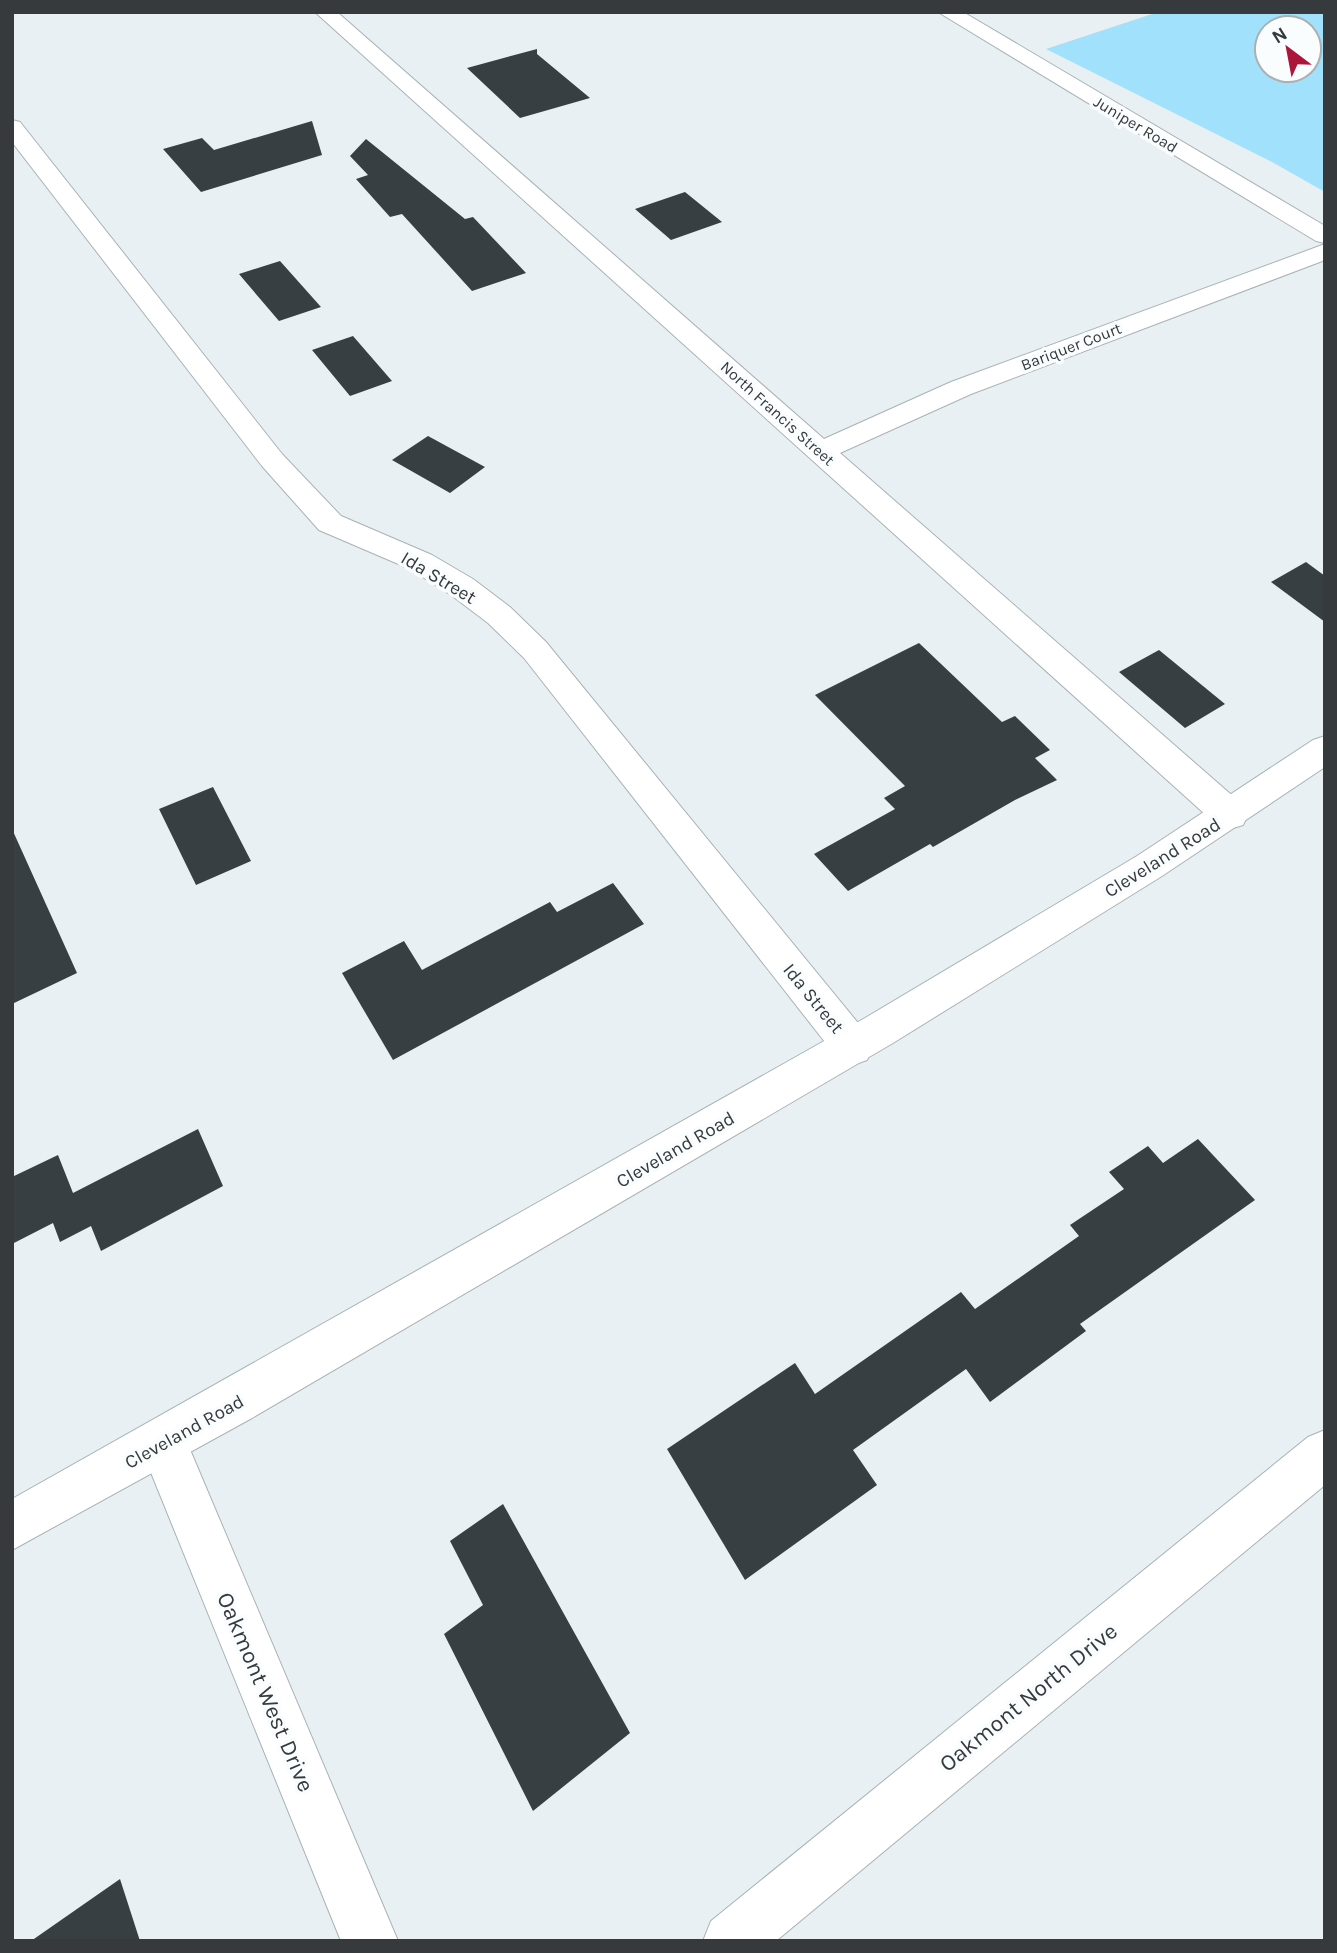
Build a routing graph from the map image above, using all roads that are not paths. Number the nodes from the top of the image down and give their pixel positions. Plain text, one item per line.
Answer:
1 (325, 12) edge
2 (948, 12) edge
3 (12, 127) edge
4 (1325, 236) edge
5 (1325, 251) edge
6 (821, 451) junction
7 (1325, 749) edge
8 (1230, 815) junction
9 (853, 1047) junction
10 (163, 1443) junction
11 (1325, 1454) edge
12 (12, 1526) edge
13 (370, 1941) edge
14 (732, 1941) edge

1 - 6 street, North Francis Street
2 - 4 street, Juniper Road
3 - 9 street, Ida Street
5 - 6 street, Bariquer Court
6 - 8 street, North Francis Street
7 - 8 street, Cleveland Road
8 - 9 street, Cleveland Road
9 - 10 street, Cleveland Road
10 - 12 street, Cleveland Road
10 - 13 street, Oakmont West Drive
11 - 14 street, Oakmont North Drive

